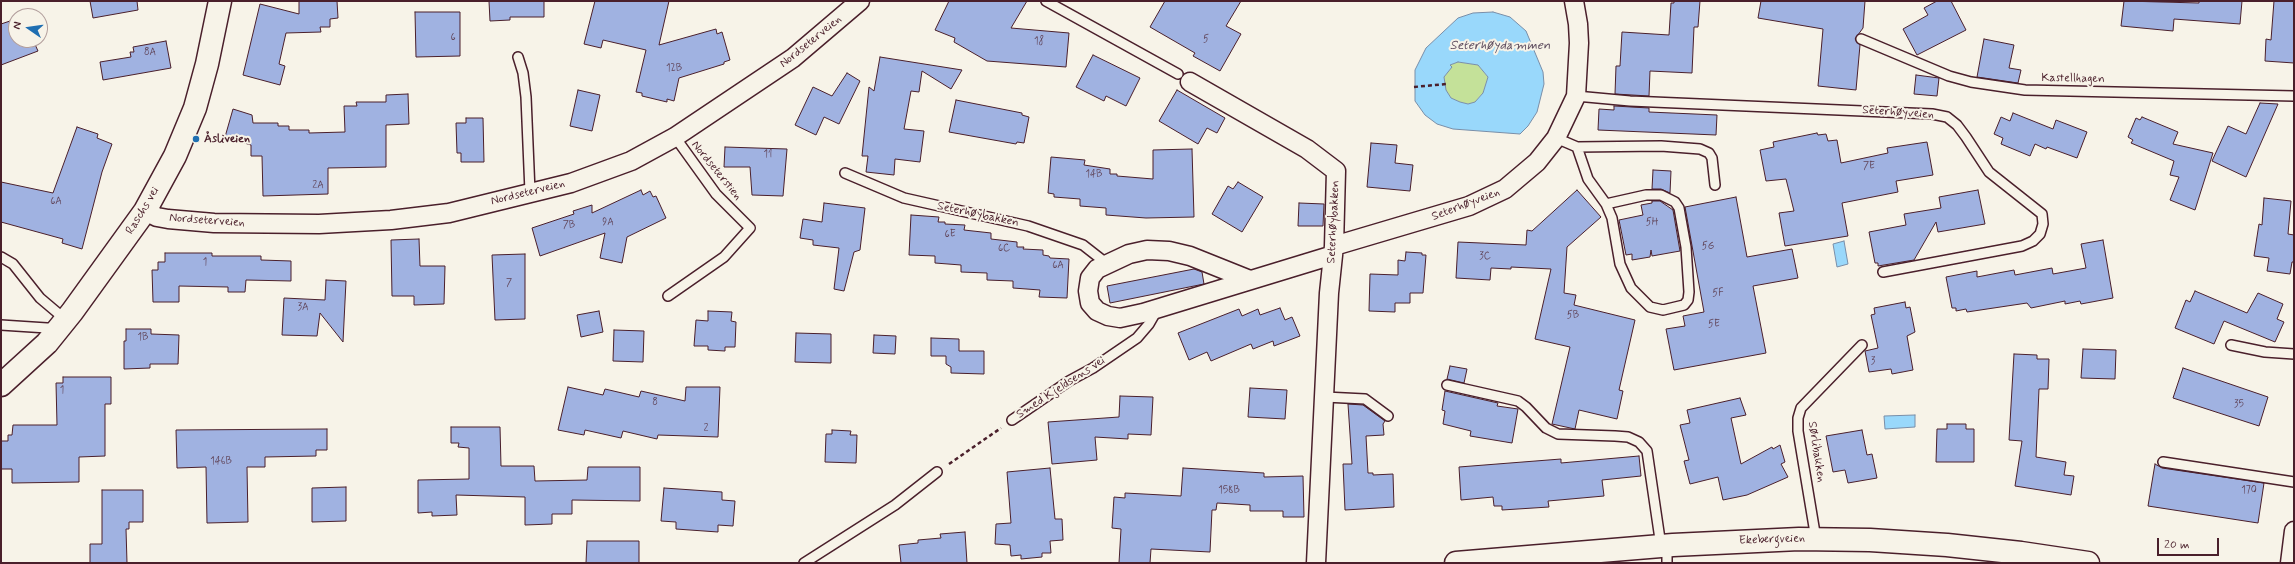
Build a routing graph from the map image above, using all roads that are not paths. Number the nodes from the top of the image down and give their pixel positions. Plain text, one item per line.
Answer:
1 (220, 1) edge
2 (860, 1) edge
3 (1046, 1) edge
4 (1578, 2) edge
5 (1861, 38) dead end
6 (518, 57) dead end
7 (1184, 78) joint
8 (1576, 96) junction
9 (2294, 96) edge
10 (675, 137) junction
11 (1556, 138) junction
12 (1578, 148) junction
13 (845, 174) dead end
14 (1715, 185) dead end
15 (530, 192) junction
16 (1606, 204) junction
17 (145, 211) junction
18 (1334, 251) junction
19 (1, 257) edge
20 (1106, 264) junction
21 (1883, 272) dead end
22 (1250, 280) junction
23 (668, 296) dead end
24 (1158, 308) junction
25 (1, 325) edge
26 (62, 325) junction
27 (1862, 345) dead end
28 (2231, 345) dead end
29 (2294, 354) edge
30 (1, 385) edge
31 (1447, 385) dead end
32 (1325, 397) junction
33 (1388, 416) dead end
34 (1012, 420) road end
35 (2163, 462) dead end
36 (937, 472) road end
37 (2294, 482) edge
38 (2294, 531) edge
39 (1816, 539) junction
40 (1665, 551) edge
41 (1552, 559) edge
42 (804, 563) edge
43 (1316, 563) edge
44 (1456, 563) edge
45 (2088, 563) edge
46 (2290, 563) edge

1 - 17 main road, Raschs vei
2 - 10 street, Nordseterveien
3 - 7 lane, Seterhøybakken
4 - 8 street, Seterhøyveien
5 - 9 lane, Kastellhagen
6 - 15 lane
7 - 18 street, Seterhøybakken
8 - 11 street, Seterhøyveien
8 - 21 lane, Seterhøyveien
10 - 15 street, Nordseterveien
10 - 23 lane, Nordseterstien
11 - 12 lane
11 - 18 street, Seterhøyveien
12 - 14 lane
12 - 16 lane
13 - 20 lane, Seterhøybakken
15 - 17 street, Nordseterveien
16 - 16 lane
17 - 26 main road, Raschs vei
18 - 22 street
18 - 32 street, Seterhøybakken
19 - 26 lane
20 - 22 street
20 - 24 street
22 - 24 street
24 - 34 lane, Smed Kjeldsens vei
25 - 26 lane
26 - 30 main road, Raschs vei
27 - 39 lane, Sørlibakken
28 - 29 lane
31 - 40 lane
32 - 33 lane
32 - 43 street, Seterhøybakken
35 - 37 lane
36 - 42 lane
38 - 46 street
39 - 40 main road, Ekebergveien
39 - 45 main road, Ekebergveien
40 - 41 main road, Ekebergveien
41 - 44 main road, Ekebergveien

